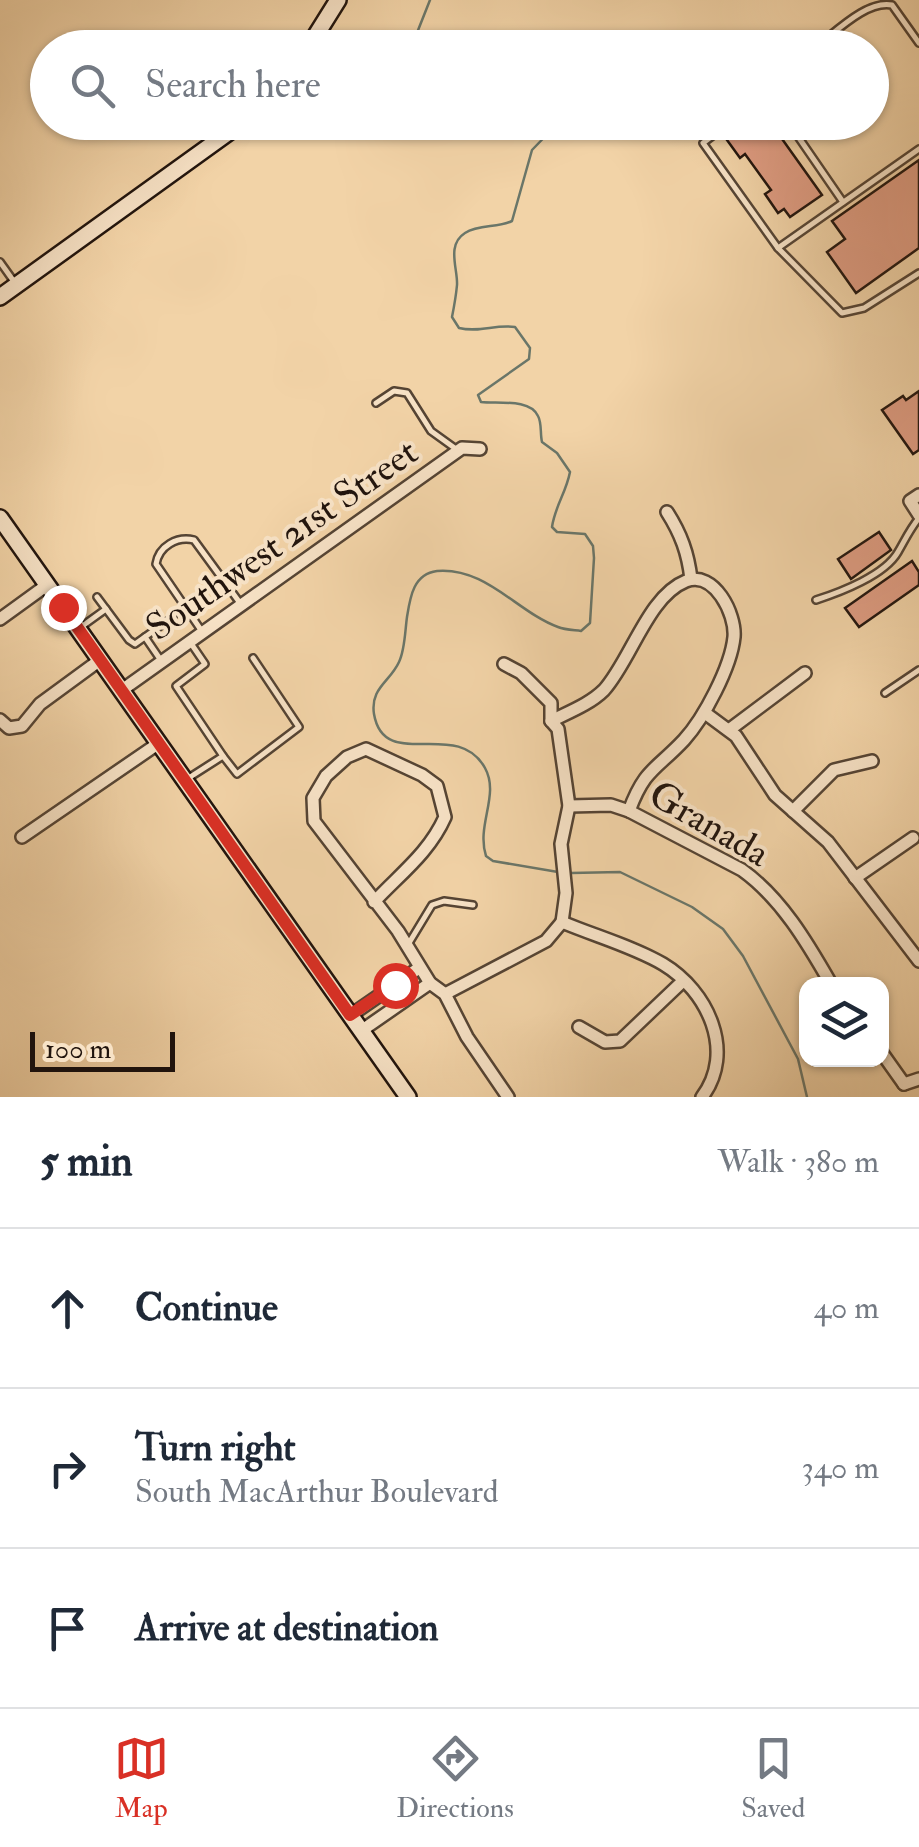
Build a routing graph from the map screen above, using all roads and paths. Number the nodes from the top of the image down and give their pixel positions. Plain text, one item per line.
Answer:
1 (338, 0) edge
2 (319, 30) edge
3 (839, 30) edge
4 (919, 42) edge
5 (218, 140) edge
6 (706, 140) edge
7 (800, 140) edge
8 (919, 149) edge
9 (843, 202) junction
10 (778, 248) junction
11 (0, 262) edge
12 (919, 273) edge
13 (16, 285) junction
14 (0, 297) edge
15 (376, 402) dead end
16 (480, 449) dead end
17 (458, 452) junction
18 (914, 498) edge
19 (667, 512) dead end
20 (919, 516) edge
21 (0, 518) edge
22 (7, 542) edge
23 (691, 579) junction
24 (48, 585) junction
25 (97, 597) dead end
26 (816, 600) dead end
27 (242, 605) junction
28 (106, 609) junction
29 (173, 617) dead end
30 (0, 619) edge
31 (78, 629) junction
32 (203, 632) junction
33 (145, 637) junction
34 (190, 642) junction
35 (253, 658) dead end
36 (100, 660) junction
37 (162, 662) junction
38 (504, 664) dead end
39 (919, 670) edge
40 (805, 673) dead end
41 (122, 690) junction
42 (885, 694) dead end
43 (705, 713) junction
44 (551, 721) junction
45 (4, 724) edge
46 (729, 730) junction
47 (158, 743) junction
48 (223, 756) junction
49 (872, 761) dead end
50 (185, 780) junction
51 (569, 806) junction
52 (629, 811) junction
53 (793, 811) junction
54 (22, 836) dead end
55 (913, 838) dead end
56 (855, 878) junction
57 (374, 902) junction
58 (473, 905) dead end
59 (562, 922) junction
60 (407, 946) junction
61 (916, 952) edge
62 (420, 968) junction
63 (826, 977) edge
64 (683, 982) junction
65 (430, 983) junction
66 (445, 994) junction
67 (350, 1015) junction
68 (578, 1027) dead end
69 (361, 1030) junction
70 (889, 1063) edge
71 (919, 1079) edge
72 (904, 1084) junction
73 (408, 1097) edge
74 (508, 1097) edge
75 (702, 1097) edge
76 (896, 1097) edge

1 - 2 main road
3 - 4 lane
5 - 13 main road
6 - 10 lane
7 - 9 lane
8 - 9 lane
9 - 10 lane
10 - 12 lane
11 - 13 lane
13 - 14 main road
15 - 17 lane
16 - 17 street, Southwest 21st Street
17 - 27 street, Southwest 21st Street
18 - 20 street
19 - 23 street
20 - 26 lane
21 - 22 main road
22 - 24 main road
23 - 43 street
23 - 44 street
24 - 30 street
24 - 31 main road
25 - 28 lane
27 - 32 street, Southwest 21st Street
27 - 32 lane
28 - 31 lane
28 - 33 lane
29 - 33 lane
31 - 36 main road
32 - 34 street, Southwest 21st Street
33 - 37 lane
34 - 37 street, Southwest 21st Street
34 - 48 lane
35 - 48 lane
36 - 41 main road
36 - 45 street
37 - 41 street, Southwest 21st Street
38 - 44 street
39 - 42 lane
40 - 46 street
41 - 47 main road
43 - 46 street
43 - 52 street
44 - 51 street
46 - 53 street
47 - 50 main road
47 - 54 street
48 - 50 lane
49 - 53 street
50 - 67 main road
51 - 52 street, Granada
51 - 59 street
52 - 63 street, Granada
53 - 56 street
55 - 56 street
56 - 61 street
57 - 57 street
57 - 60 street
58 - 60 lane
59 - 64 street
59 - 66 street
60 - 62 street
62 - 65 street
62 - 67 street
64 - 68 street
64 - 75 street
65 - 66 street
65 - 69 street
66 - 74 street
67 - 69 main road
69 - 73 main road
70 - 72 street
71 - 72 street
72 - 76 street

